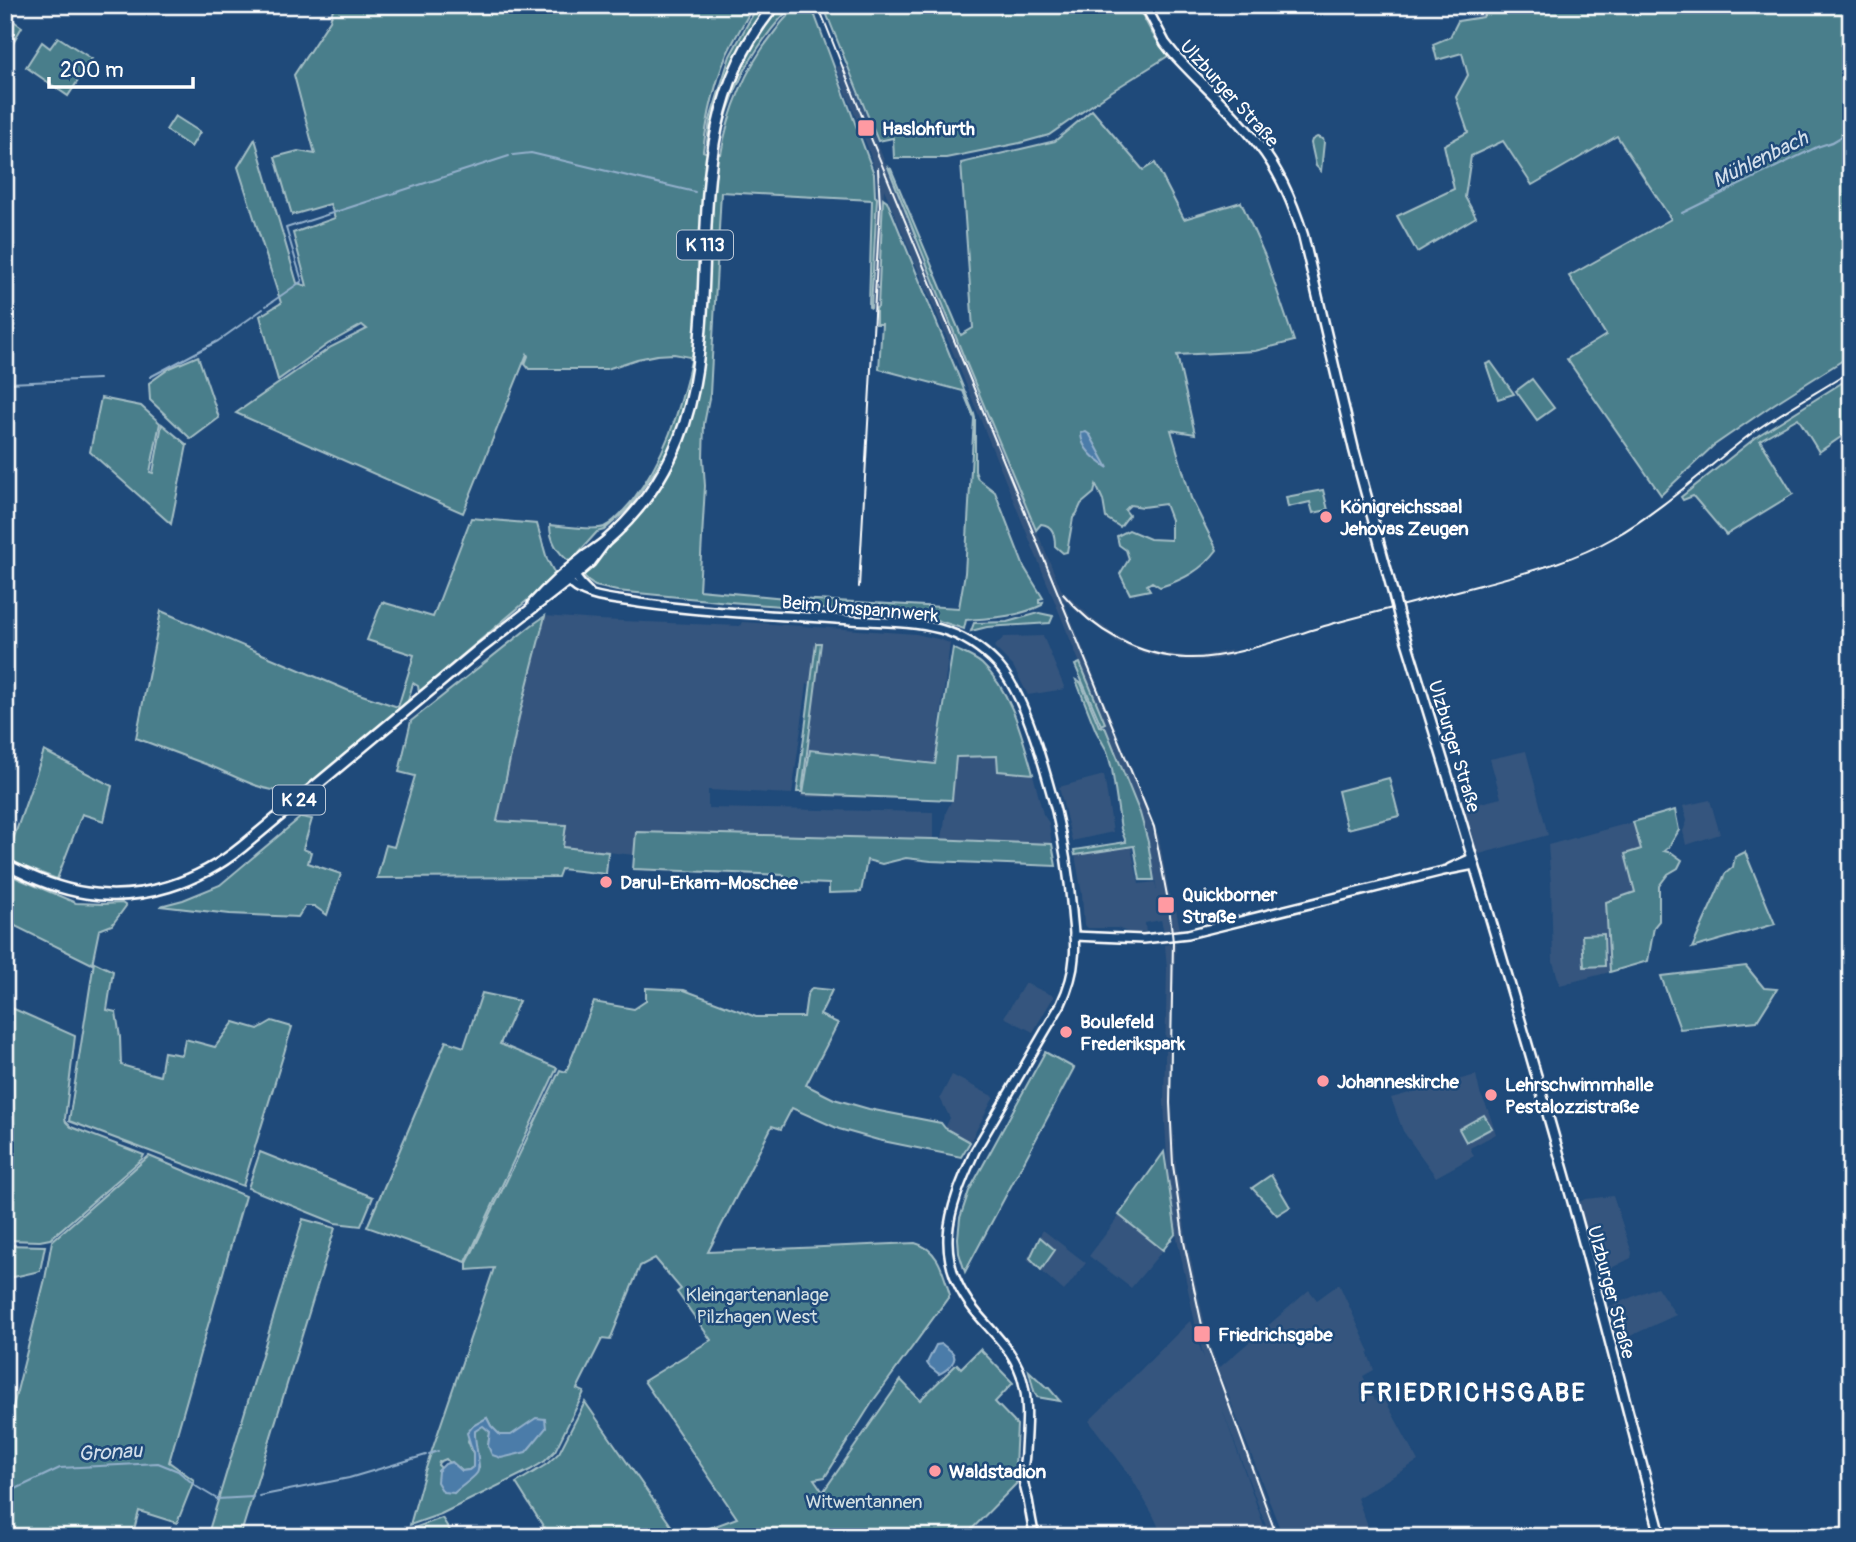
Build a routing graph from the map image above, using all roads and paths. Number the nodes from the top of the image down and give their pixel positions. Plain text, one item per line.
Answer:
1 (775, 5) edge
2 (1145, 5) edge
3 (569, 575) junction
4 (395, 719) joint
5 (1473, 862) junction
6 (5, 864) edge
7 (1074, 936) junction
8 (1035, 1537) edge
9 (1661, 1537) edge

1 - 3 main road, K 113
2 - 5 main road, Ulzburger Straße, bridge
3 - 4 main road, K 113
3 - 7 street, Beim Umspannwerk
4 - 6 main road, K 24
5 - 7 street
5 - 9 main road, Ulzburger Straße
7 - 8 street, Beim Umspannwerk

